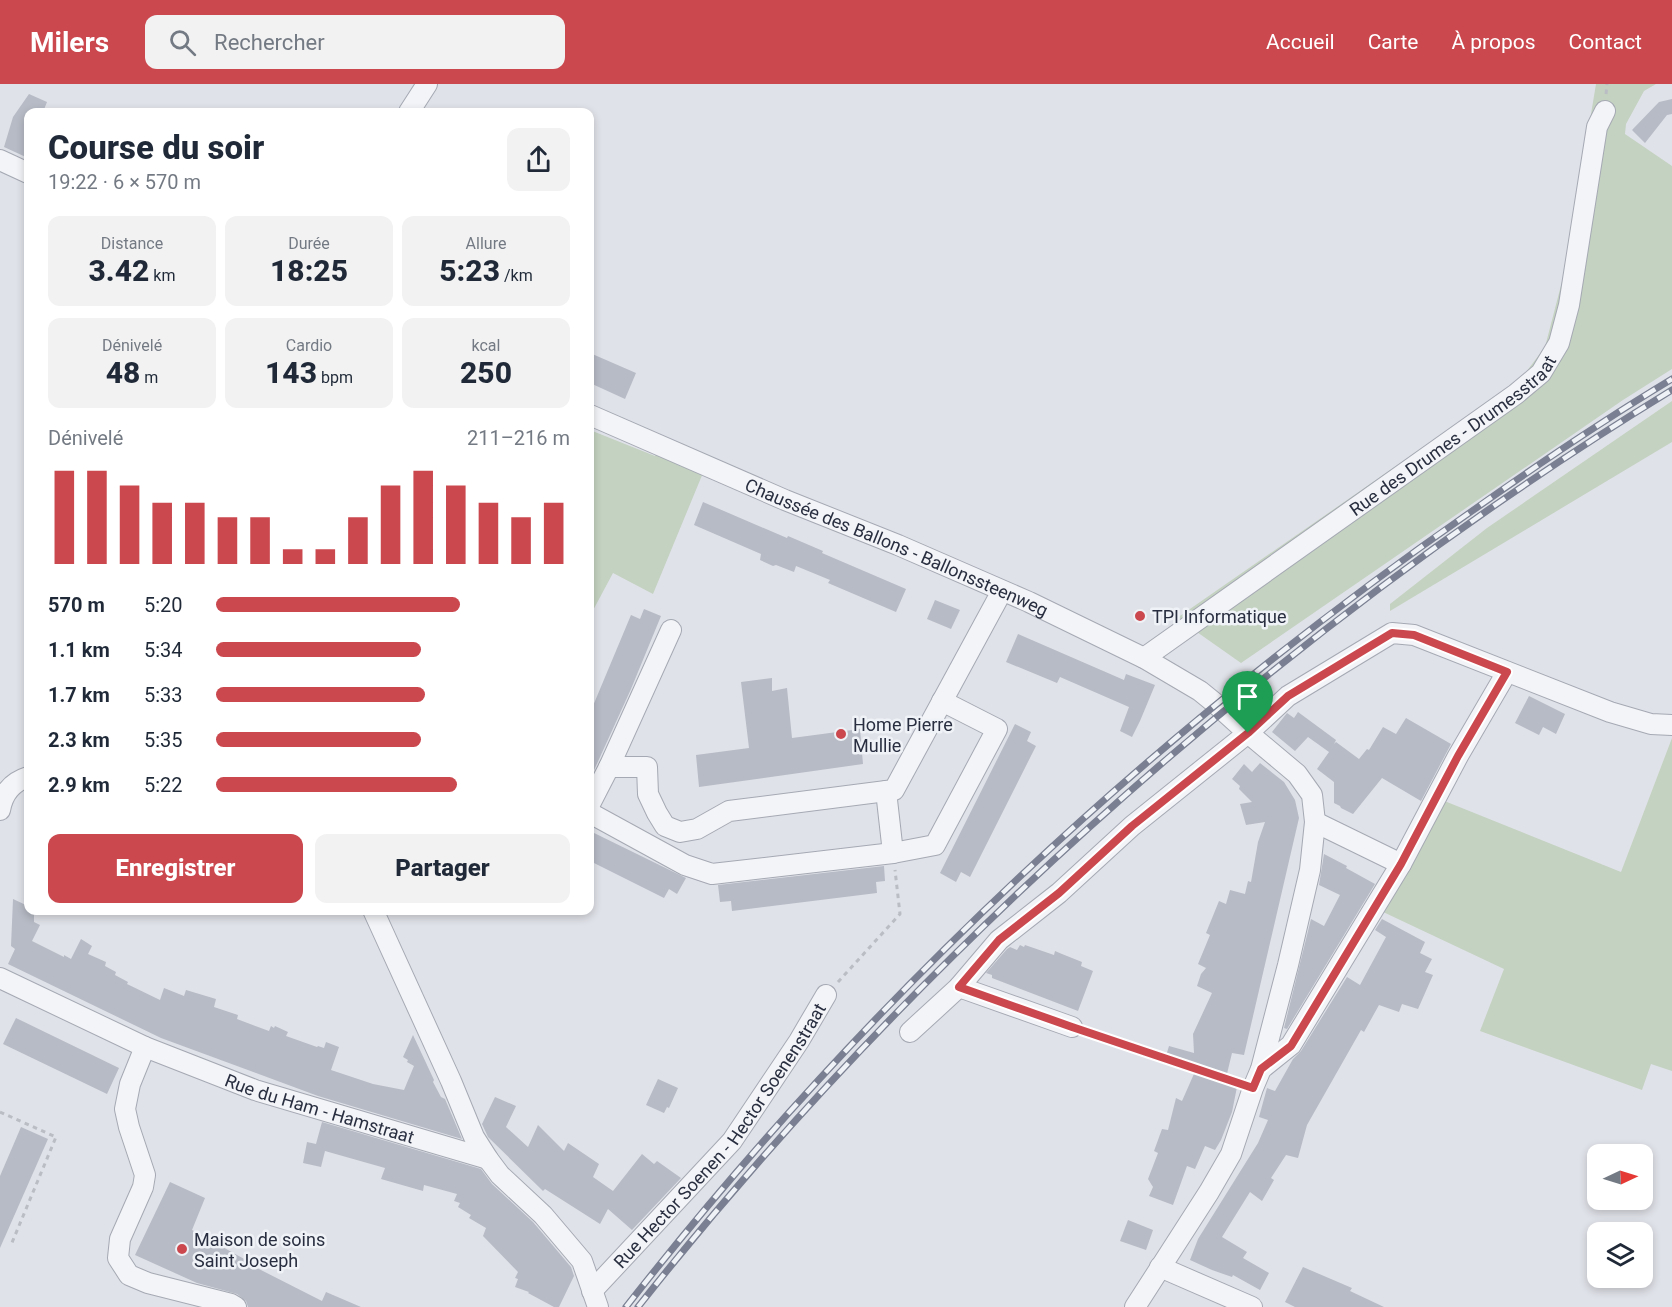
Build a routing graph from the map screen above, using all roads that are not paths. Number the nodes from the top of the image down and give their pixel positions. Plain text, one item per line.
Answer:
1 (427, 84) edge
2 (412, 108) edge
3 (1605, 111) dead end
4 (0, 160) edge
5 (24, 171) edge
6 (594, 417) edge
7 (1002, 591) junction
8 (671, 630) dead end
9 (1144, 658) junction
10 (1507, 672) junction
11 (942, 701) junction
12 (1672, 725) edge
13 (1248, 733) junction
14 (609, 767) junction
15 (24, 778) edge
16 (886, 791) junction
17 (594, 796) edge
18 (0, 810) edge
19 (594, 815) edge
20 (1315, 822) junction
21 (893, 853) junction
22 (1401, 864) junction
23 (375, 915) edge
24 (0, 978) edge
25 (959, 987) junction
26 (826, 995) road end
27 (1072, 1027) road end
28 (910, 1032) dead end
29 (145, 1047) junction
30 (1261, 1069) junction
31 (488, 1159) junction
32 (1160, 1267) junction
33 (595, 1299) edge
34 (236, 1307) edge
35 (1135, 1307) edge
36 (1252, 1307) edge

1 - 2 street
3 - 9 street, Rue des Drumes - Drumesstraat
4 - 5 street
6 - 7 street, Chaussée des Ballons - Ballonssteenweg
7 - 9 street, Chaussée des Ballons - Ballonssteenweg
7 - 11 street
8 - 14 street
9 - 13 street, Chaussée des Ballons - Ballonssteenweg
10 - 12 street
10 - 13 street
10 - 22 street
11 - 16 street
11 - 21 street
13 - 20 street, Chaussée des Ballons - Ballonssteenweg
13 - 25 street
14 - 16 street
14 - 17 street
15 - 18 street
16 - 21 street
19 - 21 street
20 - 22 street
20 - 30 street, Chaussée des Ballons - Ballonssteenweg
22 - 30 street
23 - 31 street
24 - 29 street, Rue du Ham - Hamstraat
25 - 27 street
25 - 28 street
26 - 33 street, Rue Hector Soenen - Hector Soenenstraat
29 - 31 street, Rue du Ham - Hamstraat
29 - 34 street
30 - 32 street, Chaussée des Ballons - Ballonssteenweg
31 - 33 street
32 - 35 street, Chaussée des Ballons - Ballonssteenweg
32 - 36 street

